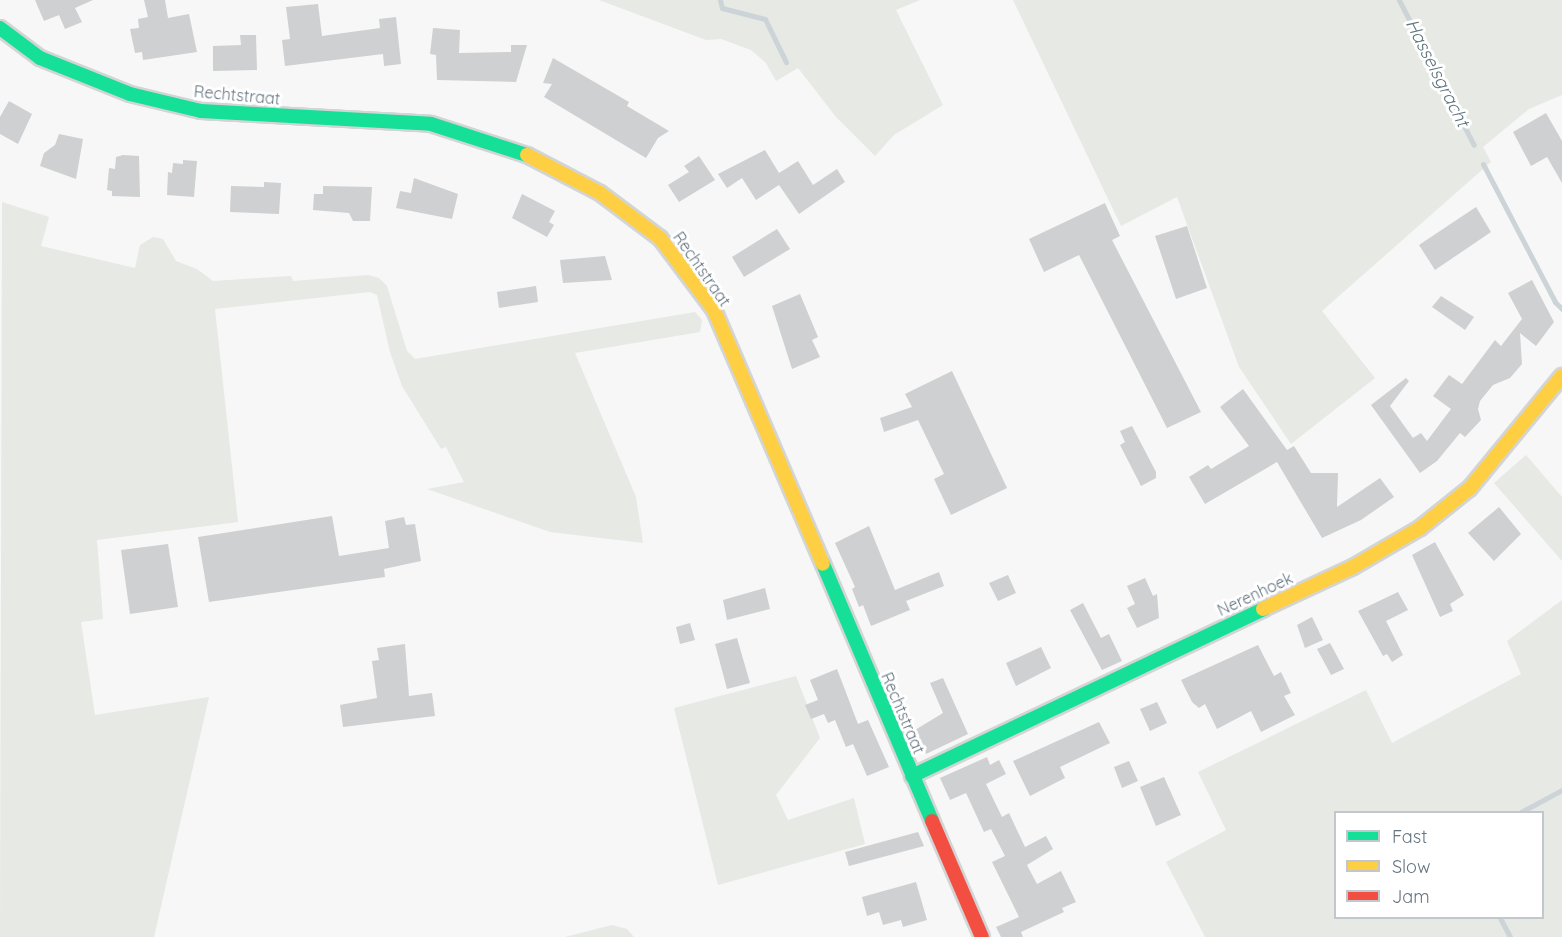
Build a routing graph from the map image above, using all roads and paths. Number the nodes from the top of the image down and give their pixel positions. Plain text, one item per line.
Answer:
1 (0, 28) edge
2 (1562, 376) edge
3 (912, 776) junction
4 (982, 937) edge

1 - 3 street, Rechtstraat
2 - 3 street, Nerenhoek
3 - 4 street, Rechtstraat

